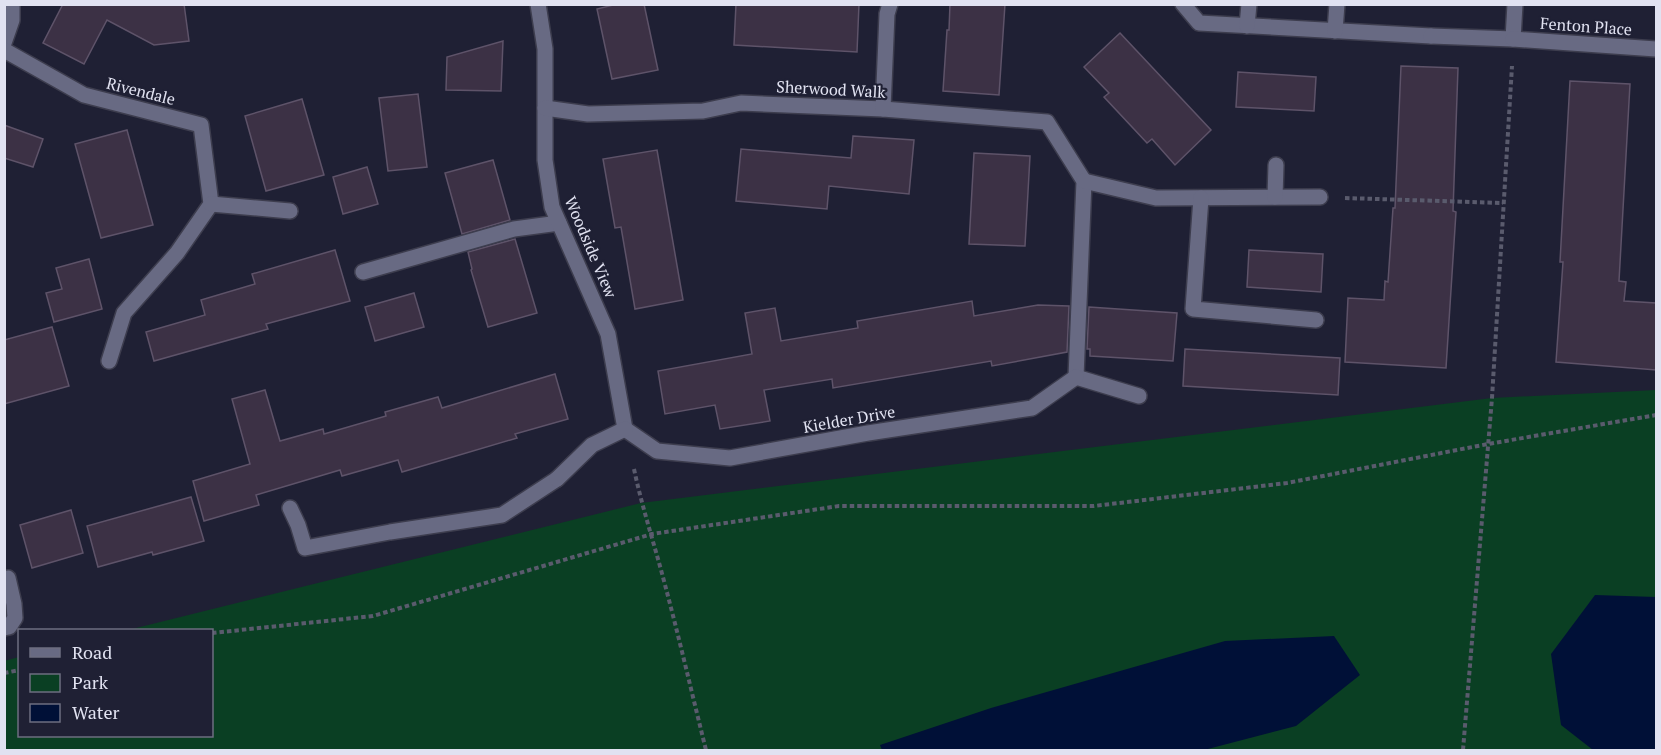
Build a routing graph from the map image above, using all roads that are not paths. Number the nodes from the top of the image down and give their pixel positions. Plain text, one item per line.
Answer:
1 (12, 4) edge
2 (538, 4) edge
3 (890, 4) edge
4 (1183, 4) edge
5 (1249, 4) edge
6 (1337, 4) edge
7 (1515, 4) edge
8 (1247, 26) junction
9 (1335, 31) junction
10 (1513, 39) junction
11 (4, 43) edge
12 (1656, 49) edge
13 (4, 50) edge
14 (545, 108) junction
15 (883, 109) junction
16 (1276, 165) dead end
17 (1084, 181) junction
18 (1275, 197) junction
19 (1320, 197) road end
20 (1201, 198) junction
21 (211, 204) junction
22 (290, 211) dead end
23 (559, 223) junction
24 (363, 272) dead end
25 (1316, 320) dead end
26 (109, 361) dead end
27 (1076, 377) junction
28 (1140, 396) dead end
29 (625, 429) junction
30 (290, 508) dead end
31 (8, 578) dead end
32 (4, 628) edge

1 - 11 street
2 - 14 street, Woodside View
3 - 15 street
4 - 8 street, Fenton Place
5 - 8 street
6 - 9 street
7 - 10 street
8 - 9 street, Fenton Place
9 - 10 street, Fenton Place
10 - 12 street, Fenton Place
13 - 21 street, Rivendale
14 - 15 street, Sherwood Walk
14 - 23 street, Woodside View
15 - 17 street, Sherwood Walk
16 - 18 street
17 - 20 street
17 - 27 street
18 - 19 street
18 - 20 street
20 - 25 street
21 - 22 street
21 - 26 street
23 - 24 street
23 - 29 street, Woodside View
27 - 28 street
27 - 29 street, Kielder Drive
29 - 30 street
31 - 32 street

